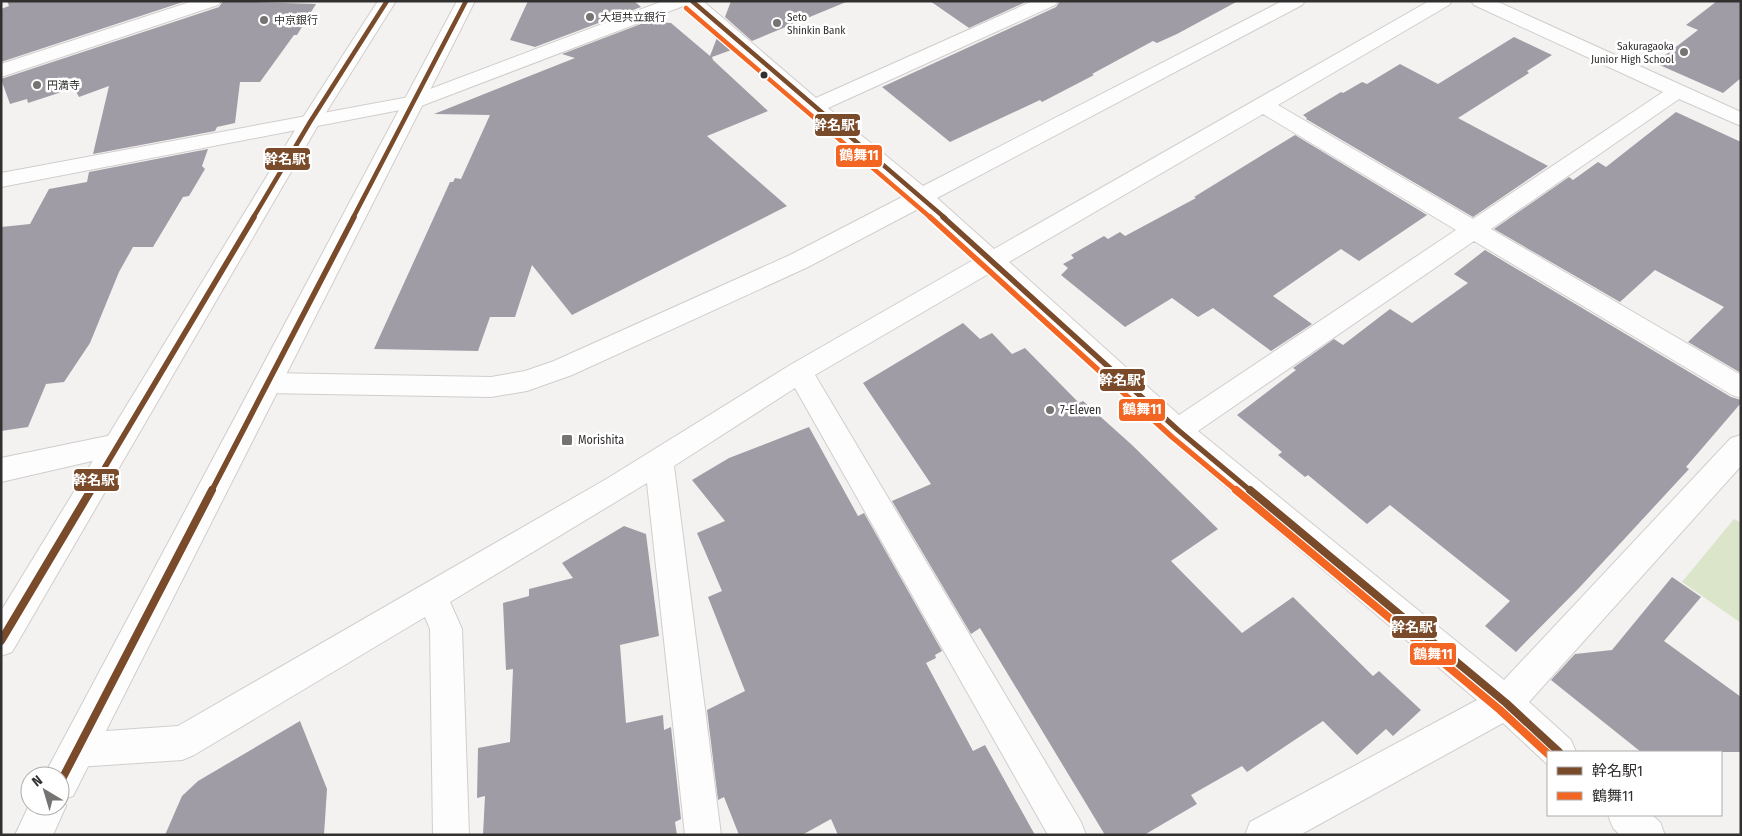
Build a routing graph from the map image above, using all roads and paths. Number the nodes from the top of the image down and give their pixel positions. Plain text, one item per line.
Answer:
1 (212, 1) edge
2 (387, 1) edge
3 (466, 1) edge
4 (680, 1) edge
5 (692, 1) edge
6 (1049, 1) edge
7 (1296, 1) edge
8 (1443, 1) edge
9 (1480, 1) edge
10 (1, 71) edge
11 (1678, 91) junction
12 (414, 102) junction
13 (1264, 106) junction
14 (814, 107) junction
15 (1741, 120) edge
16 (310, 122) junction
17 (1, 180) edge
18 (924, 198) junction
19 (1473, 229) junction
20 (990, 260) junction
21 (799, 372) junction
22 (267, 383) junction
23 (1741, 388) edge
24 (1178, 430) junction
25 (117, 445) junction
26 (1741, 446) edge
27 (659, 460) junction
28 (1, 470) edge
29 (432, 598) junction
30 (1, 641) edge
31 (1506, 703) junction
32 (77, 750) junction
33 (1558, 751) edge
34 (69, 766) edge
35 (43, 816) edge
36 (1627, 816) edge
37 (33, 835) edge
38 (451, 835) edge
39 (703, 835) edge
40 (1068, 835) edge
41 (1263, 835) edge
42 (1647, 835) edge

1 - 10 main road
2 - 16 main road
3 - 12 main road
4 - 12 main road
5 - 14 main road
6 - 14 main road
7 - 18 main road
8 - 13 main road
9 - 11 main road
11 - 15 main road
11 - 19 main road
12 - 16 main road
12 - 22 main road
13 - 19 main road
13 - 20 main road
14 - 18 main road
16 - 17 main road
16 - 25 main road
18 - 20 main road
18 - 22 main road
19 - 23 main road
19 - 24 main road
20 - 21 main road
20 - 24 main road
21 - 27 main road
21 - 40 main road
22 - 32 main road
24 - 31 main road
25 - 28 main road
25 - 30 main road
26 - 31 main road
27 - 29 main road
27 - 39 main road
29 - 32 main road
29 - 38 main road
31 - 33 main road
31 - 41 main road
32 - 34 main road
35 - 37 main road
36 - 42 main road

